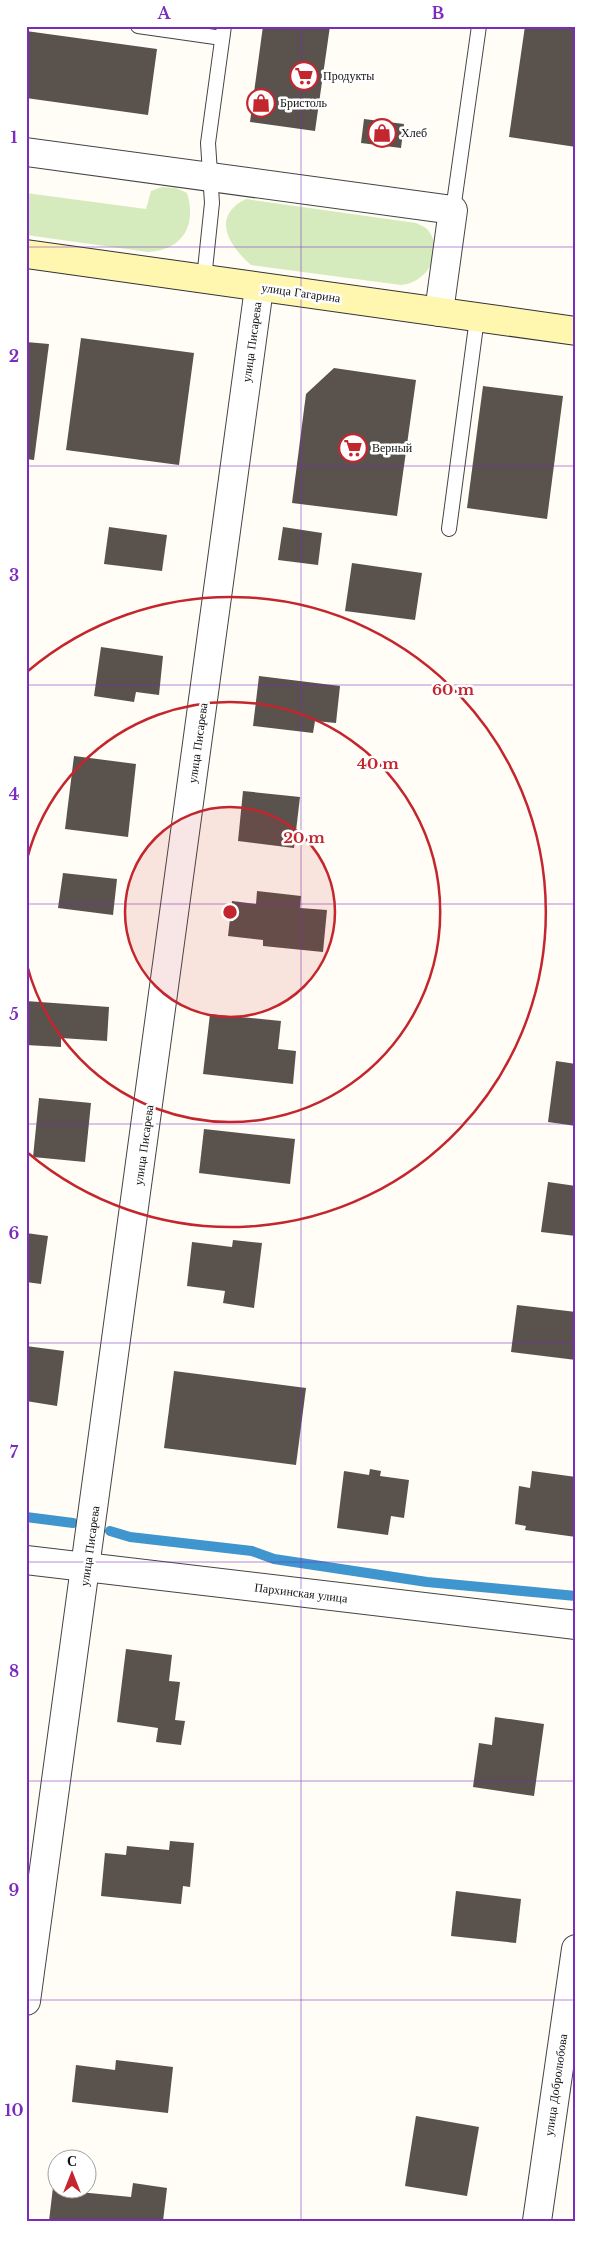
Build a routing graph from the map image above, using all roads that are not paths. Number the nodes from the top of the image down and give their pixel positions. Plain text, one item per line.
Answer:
1 (138, 26) edge
2 (479, 26) edge
3 (223, 32) edge
4 (26, 152) edge
5 (209, 177) junction
6 (453, 210) junction
7 (26, 254) edge
8 (204, 279) junction
9 (259, 288) junction
10 (439, 312) junction
11 (477, 318) junction
12 (576, 331) edge
13 (449, 528) dead end
14 (26, 1560) edge
15 (87, 1568) junction
16 (576, 1625) edge
17 (576, 1949) edge
18 (26, 2001) edge
19 (537, 2221) edge

1 - 3 lane
2 - 6 lane
3 - 5 lane
4 - 5 street
5 - 6 street
5 - 8 lane
6 - 10 street
7 - 8 main road, улица Гагарина
8 - 9 main road, улица Гагарина
9 - 10 main road, улица Гагарина
9 - 15 street, улица Писарева
10 - 11 main road, улица Гагарина
11 - 12 main road, улица Гагарина
11 - 13 lane
14 - 15 street, Пархинская улица
15 - 16 street, Пархинская улица
15 - 18 street, улица Писарева
17 - 19 street, улица Добролюбова

